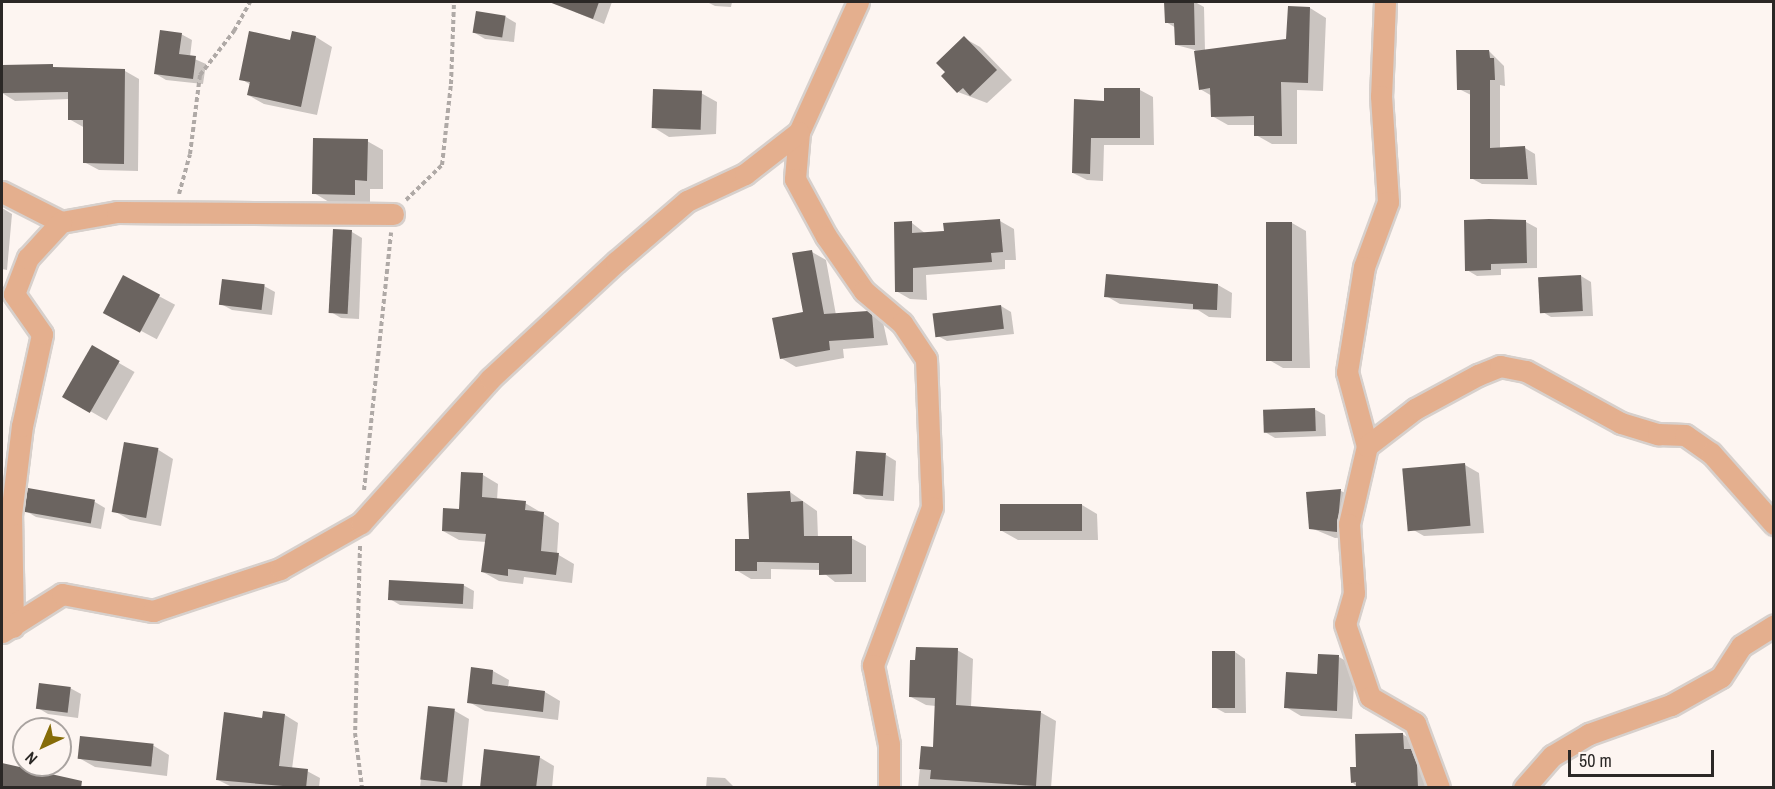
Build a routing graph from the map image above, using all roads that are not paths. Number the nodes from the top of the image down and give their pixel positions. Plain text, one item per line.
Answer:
1 (858, 2) edge
2 (1385, 2) edge
3 (799, 132) junction
4 (2, 192) edge
5 (393, 214) road end
6 (62, 222) junction
7 (1367, 446) junction
8 (1773, 524) edge
9 (1773, 625) edge
10 (7, 629) edge
11 (889, 788) edge
12 (1439, 788) edge
13 (1524, 788) edge

1 - 3 street
2 - 7 street
3 - 10 street
3 - 11 street
4 - 6 street
5 - 6 street
6 - 10 street
7 - 8 street
7 - 12 street
9 - 13 street

